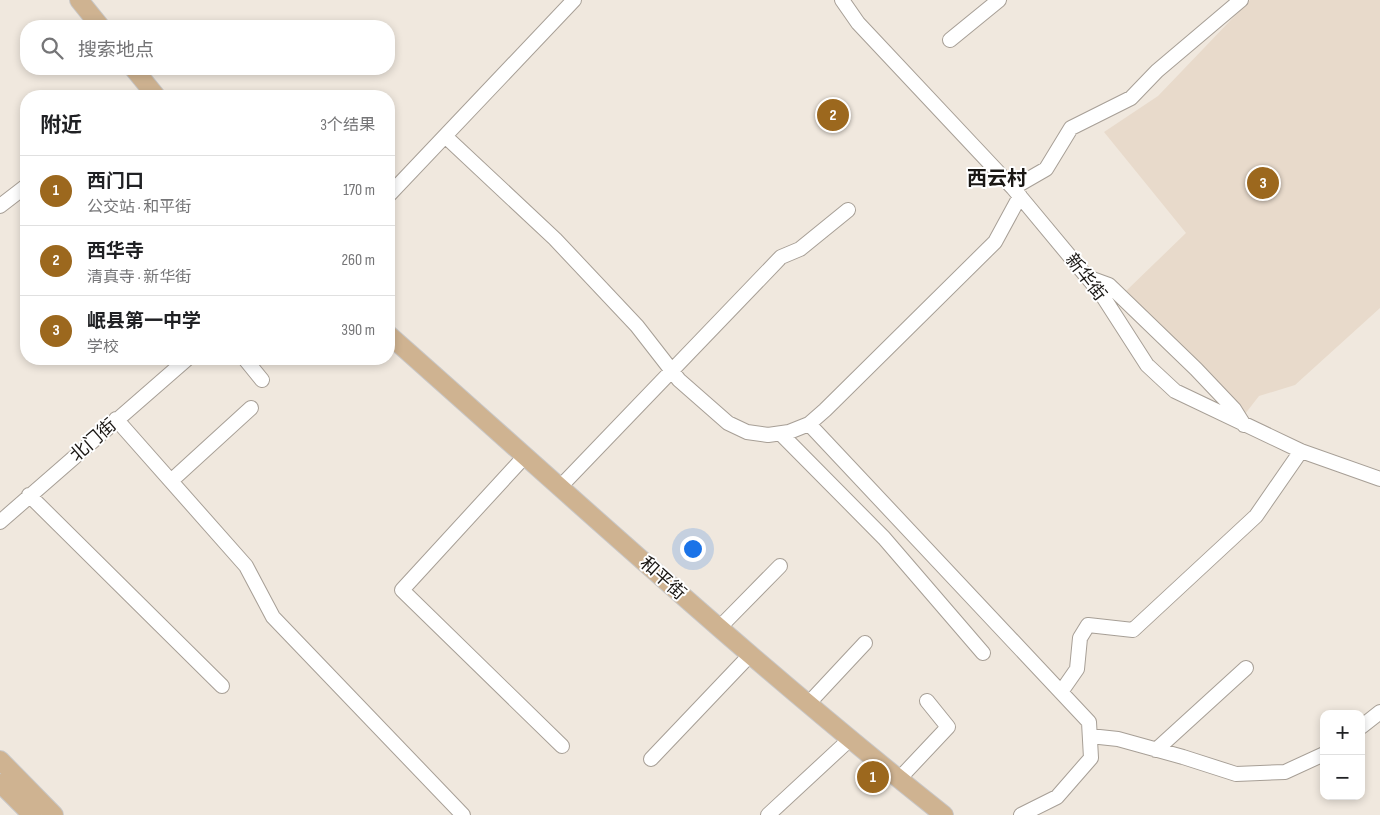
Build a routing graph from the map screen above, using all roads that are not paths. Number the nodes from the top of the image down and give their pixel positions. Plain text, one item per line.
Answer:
1 (79, 0) edge
2 (574, 0) edge
3 (842, 0) edge
4 (999, 0) edge
5 (1242, 0) edge
6 (95, 20) edge
7 (950, 40) dead end
8 (139, 75) edge
9 (150, 90) edge
10 (446, 136) junction
11 (395, 189) edge
12 (20, 191) edge
13 (1016, 192) junction
14 (0, 206) edge
15 (848, 210) dead end
16 (1086, 276) junction
17 (395, 340) edge
18 (180, 365) edge
19 (250, 365) edge
20 (671, 370) junction
21 (262, 380) dead end
22 (251, 408) dead end
23 (116, 420) junction
24 (809, 424) junction
25 (1244, 425) junction
26 (781, 434) junction
27 (1301, 451) junction
28 (525, 456) junction
29 (1380, 479) edge
30 (170, 481) junction
31 (560, 487) junction
32 (29, 495) junction
33 (0, 522) edge
34 (780, 566) dead end
35 (719, 628) junction
36 (865, 644) dead end
37 (983, 653) dead end
38 (750, 654) junction
39 (1246, 668) dead end
40 (222, 686) dead end
41 (1061, 692) junction
42 (927, 701) dead end
43 (808, 704) junction
44 (1380, 712) edge
45 (1365, 724) edge
46 (1090, 736) junction
47 (849, 740) junction
48 (562, 746) dead end
49 (1156, 750) junction
50 (1322, 755) edge
51 (651, 758) dead end
52 (0, 760) edge
53 (899, 779) junction
54 (0, 783) edge
55 (32, 815) edge
56 (54, 815) edge
57 (463, 815) edge
58 (768, 815) edge
59 (944, 815) edge
60 (1020, 815) edge

1 - 6 main road
2 - 10 street
3 - 13 street, 新华街
4 - 7 street
5 - 13 street
8 - 9 main road
10 - 11 street
10 - 20 street
12 - 14 street
13 - 16 street, 新华街
13 - 24 street
15 - 20 street
16 - 25 street
16 - 25 street, 新华街
17 - 28 main road, 和平街
18 - 23 street, 北门街
19 - 21 street
20 - 26 street
20 - 31 street
22 - 30 street
23 - 30 street
23 - 32 street, 北门街
24 - 26 street
24 - 41 street
25 - 27 street, 新华街
26 - 37 street
27 - 29 street, 新华街
27 - 41 street
28 - 31 main road, 和平街
28 - 48 street
30 - 57 street
31 - 35 main road, 和平街
32 - 33 street, 北门街
32 - 40 street
34 - 35 street
35 - 38 main road, 和平街
36 - 43 street
38 - 43 main road, 和平街
38 - 51 street
39 - 49 street
41 - 46 street
42 - 53 street
43 - 47 main road, 和平街
44 - 45 street
46 - 49 street
46 - 60 street
47 - 53 main road, 和平街
47 - 58 street
49 - 50 street
52 - 56 main road
53 - 59 main road, 和平街
54 - 55 main road

